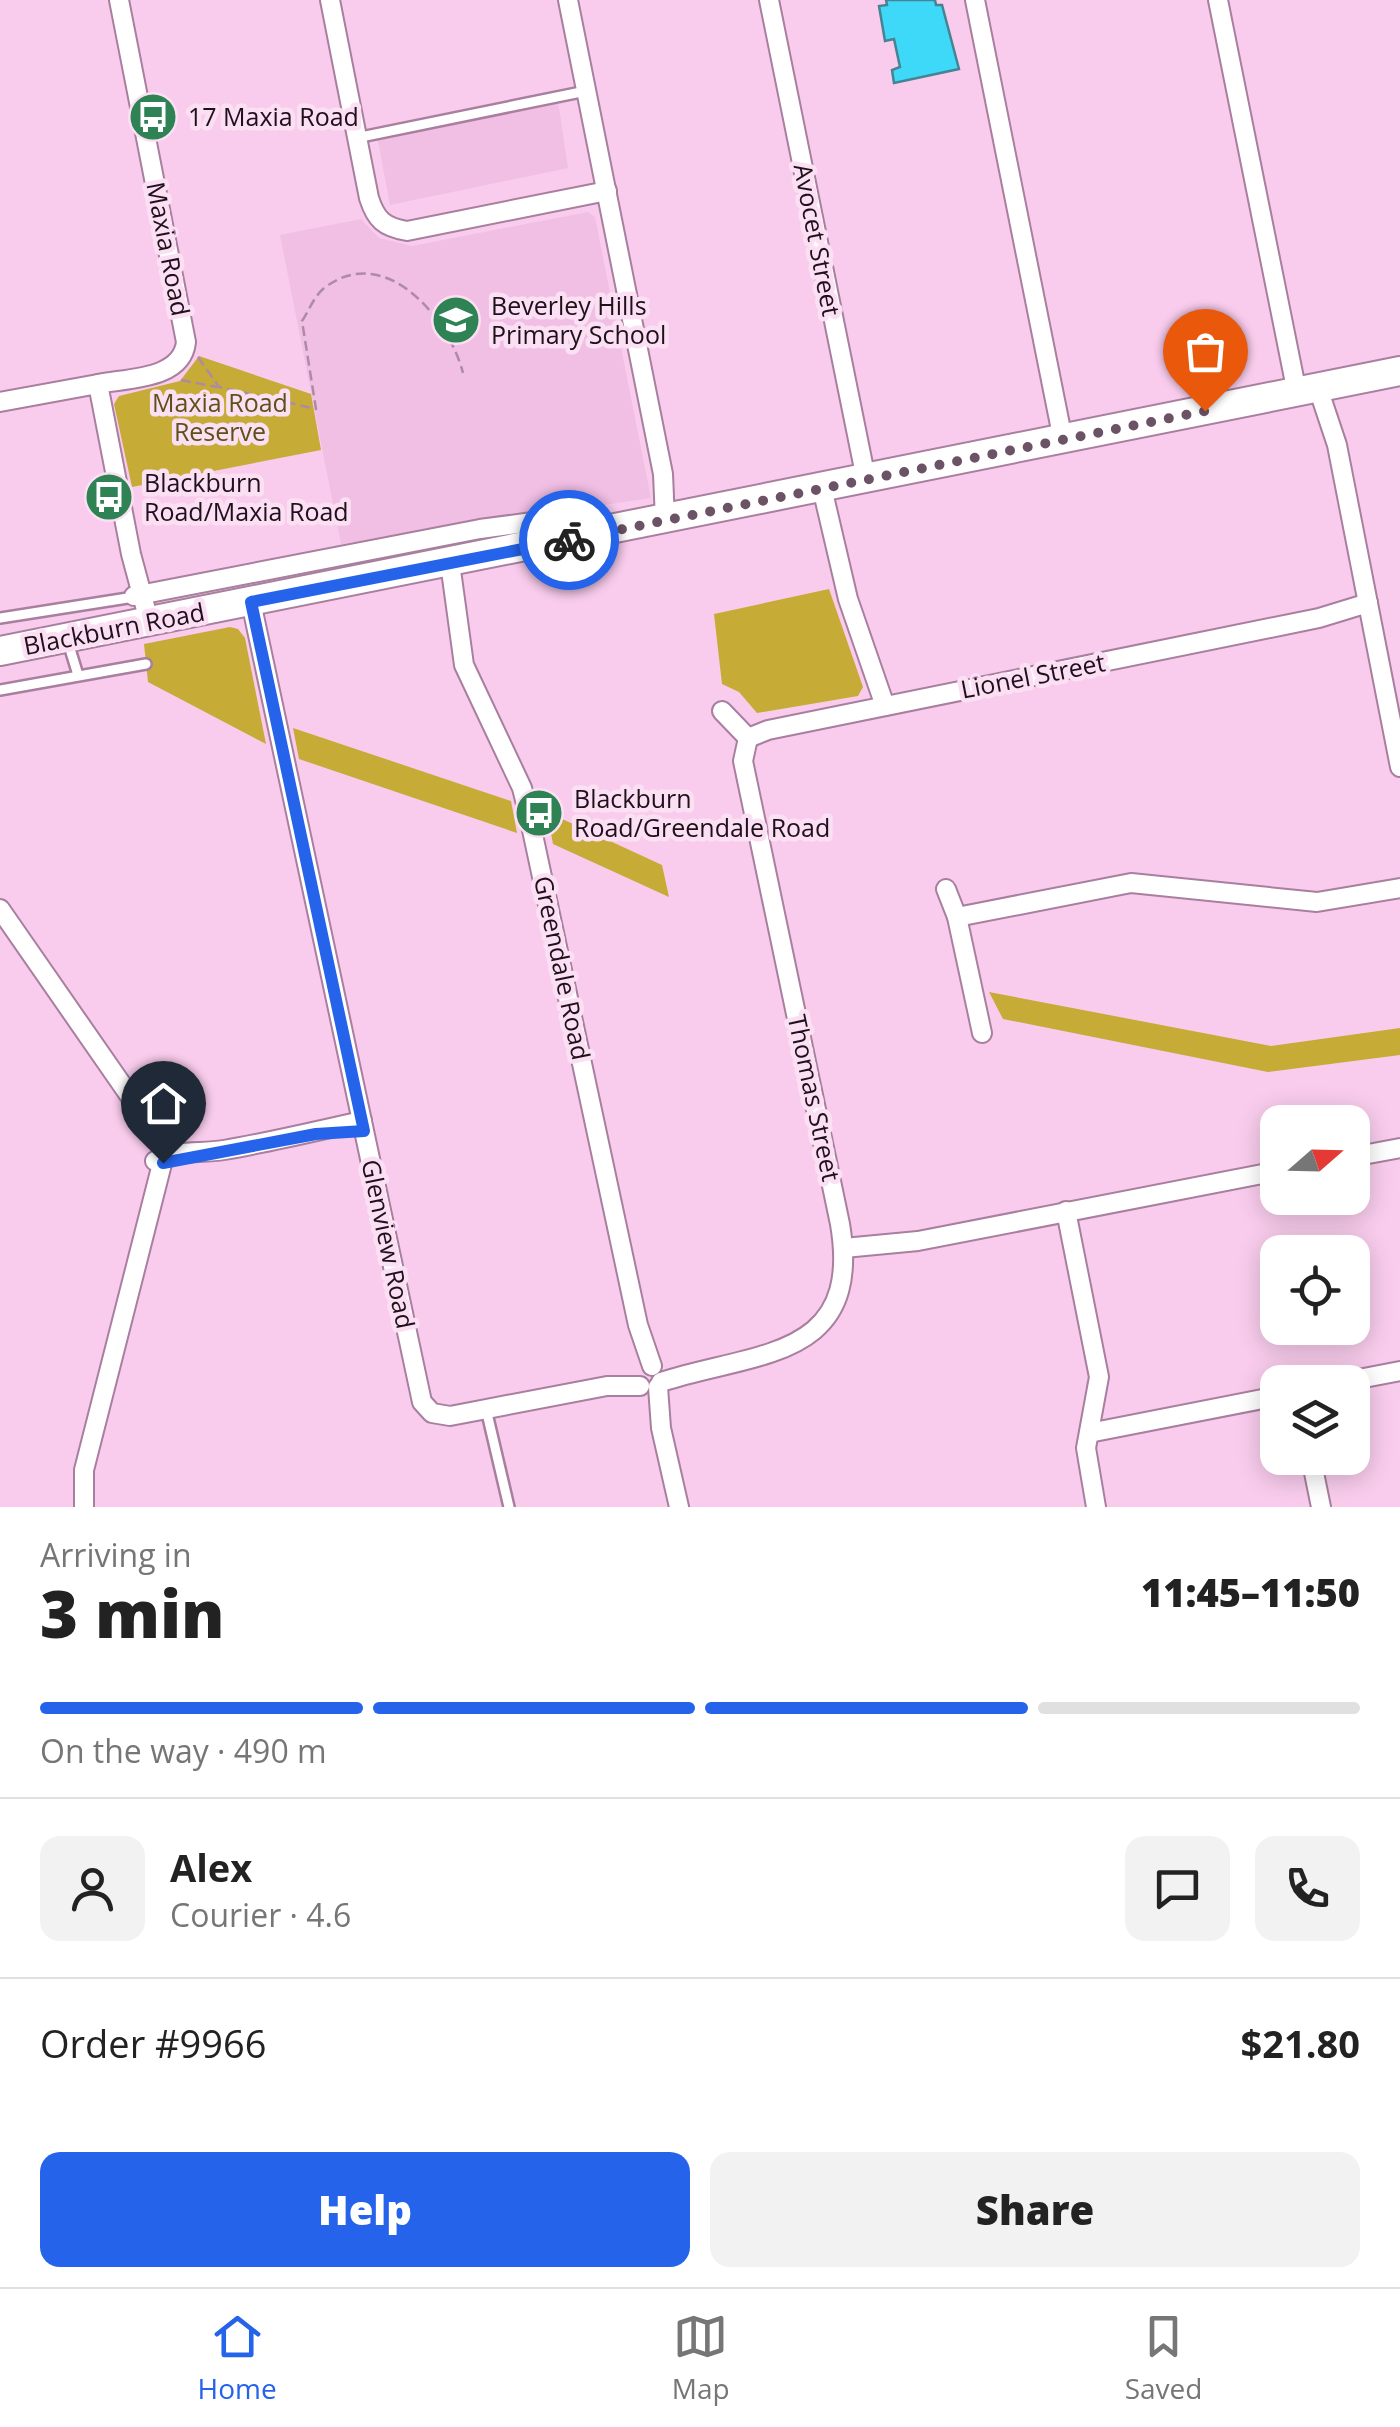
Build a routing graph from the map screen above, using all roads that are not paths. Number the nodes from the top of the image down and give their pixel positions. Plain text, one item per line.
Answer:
1 (119, 0) edge
2 (330, 0) edge
3 (568, 0) edge
4 (769, 0) edge
5 (975, 0) edge
6 (1218, 0) edge
7 (586, 92) junction
8 (356, 138) junction
9 (607, 191) junction
10 (1400, 371) edge
11 (98, 384) junction
12 (1315, 388) junction
13 (0, 402) edge
14 (1062, 440) junction
15 (866, 479) junction
16 (822, 488) junction
17 (673, 518) junction
18 (581, 537) junction
19 (444, 564) junction
20 (251, 602) junction
21 (1369, 608) junction
22 (141, 609) junction
23 (0, 618) edge
24 (67, 638) junction
25 (0, 651) edge
26 (146, 664) dead end
27 (78, 675) junction
28 (0, 690) edge
29 (885, 706) junction
30 (722, 711) dead end
31 (748, 738) junction
32 (1400, 767) edge
33 (946, 888) dead end
34 (1400, 888) edge
35 (0, 910) edge
36 (957, 917) junction
37 (982, 1033) dead end
38 (363, 1126) junction
39 (1400, 1148) edge
40 (1370, 1153) edge
41 (161, 1160) junction
42 (1260, 1174) edge
43 (1066, 1211) junction
44 (844, 1248) junction
45 (1400, 1371) edge
46 (1370, 1377) edge
47 (649, 1378) junction
48 (1260, 1400) edge
49 (486, 1409) junction
50 (432, 1413) joint
51 (1090, 1433) junction
52 (1314, 1475) edge
53 (84, 1507) edge
54 (509, 1507) edge
55 (680, 1507) edge
56 (1096, 1507) edge
57 (1320, 1507) edge

1 - 11 street, Maxia Road
2 - 8 street
3 - 7 street
4 - 15 street, Avocet Street
5 - 14 street
6 - 12 street
7 - 8 lane
7 - 9 street
8 - 9 street
9 - 17 street
10 - 12 main road, Blackburn Road
11 - 13 street, Maxia Road
11 - 22 street
12 - 14 main road, Blackburn Road
12 - 21 street
14 - 15 main road, Blackburn Road
15 - 16 main road, Blackburn Road
16 - 17 main road, Blackburn Road
16 - 29 street
17 - 18 main road, Blackburn Road
18 - 19 main road, Blackburn Road
18 - 22 street, Blackburn Road
19 - 20 main road, Blackburn Road
19 - 47 street, Greendale Road
20 - 22 main road, Blackburn Road
20 - 38 street, Glenview Road
21 - 29 street, Lionel Street
21 - 32 street
22 - 23 lane
22 - 24 main road, Blackburn Road
24 - 25 main road, Blackburn Road
24 - 27 lane
26 - 27 lane
27 - 28 lane
29 - 31 street, Lionel Street
30 - 31 street
31 - 44 street, Thomas Street
33 - 36 street
34 - 36 street
35 - 41 street
36 - 37 street
38 - 41 street
38 - 50 street, Glenview Road
39 - 40 street
41 - 53 street
42 - 43 street
43 - 44 street
43 - 51 street
44 - 47 street, Thomas Street
45 - 46 street
47 - 49 street, Thomas Street
47 - 55 street, Greendale Road
48 - 51 street
49 - 50 street, Thomas Street
49 - 54 lane
51 - 56 street
52 - 57 street

